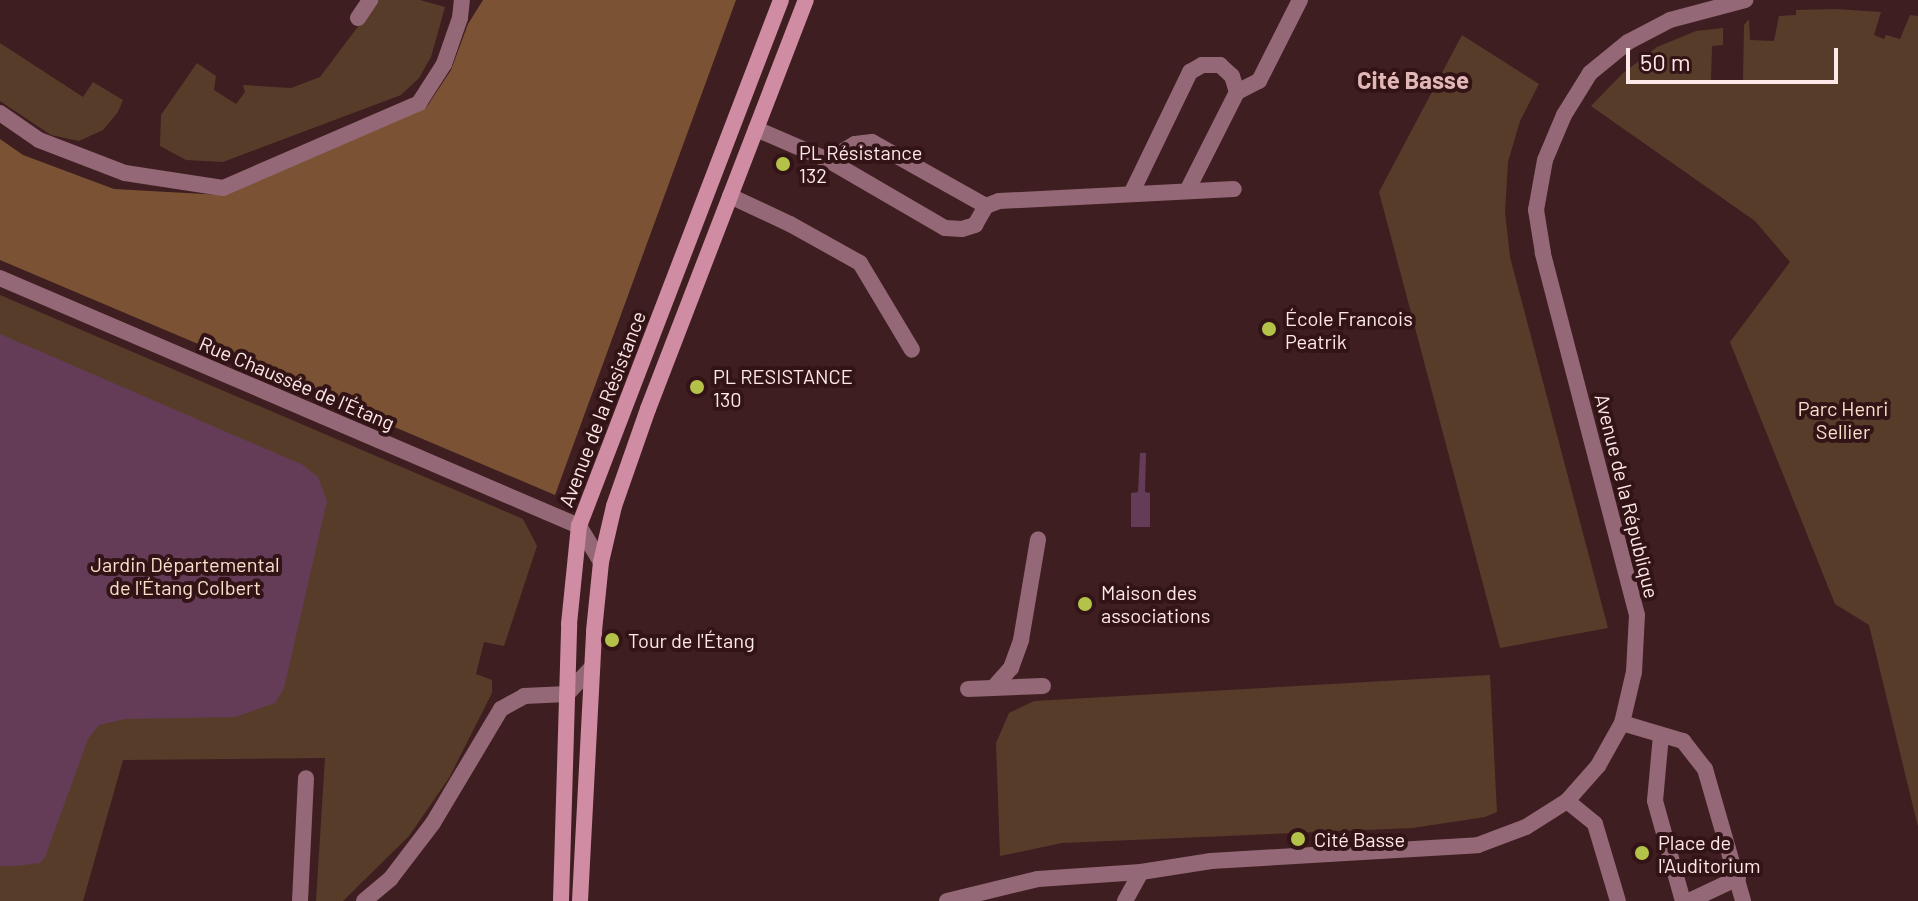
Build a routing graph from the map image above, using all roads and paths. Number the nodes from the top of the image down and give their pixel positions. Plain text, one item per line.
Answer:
1 (370, 0) edge
2 (462, 0) edge
3 (781, 0) edge
4 (806, 0) edge
5 (1300, 0) edge
6 (1745, 0) edge
7 (358, 18) dead end
8 (1237, 92) junction
9 (0, 113) edge
10 (756, 129) junction
11 (828, 160) junction
12 (1234, 189) dead end
13 (1187, 191) junction
14 (1131, 194) junction
15 (730, 196) junction
16 (986, 206) junction
17 (0, 278) edge
18 (912, 350) dead end
19 (579, 526) junction
20 (1038, 539) dead end
21 (601, 562) junction
22 (592, 667) junction
23 (1043, 686) dead end
24 (993, 688) junction
25 (968, 689) dead end
26 (567, 694) junction
27 (1622, 723) junction
28 (1661, 735) junction
29 (306, 778) dead end
30 (1567, 801) junction
31 (1141, 872) junction
32 (1738, 878) junction
33 (300, 901) edge
34 (364, 901) edge
35 (561, 901) edge
36 (580, 901) edge
37 (947, 901) edge
38 (1125, 901) edge
39 (1618, 901) edge
40 (1686, 901) edge
41 (1743, 901) edge

1 - 7 street
2 - 9 street
3 - 19 main road, Avenue de la Résistance
4 - 10 main road
5 - 8 street
6 - 27 street, Avenue de la République
8 - 13 street
8 - 14 street
10 - 11 street
10 - 15 main road
11 - 16 street
11 - 16 street
12 - 13 street
13 - 14 street
14 - 16 street
15 - 18 street
15 - 21 main road
17 - 19 street, Rue Chaussée de l'Étang
19 - 21 street
19 - 26 main road, Avenue de la Résistance
20 - 24 street
21 - 22 main road
22 - 26 street
22 - 36 main road
23 - 24 street
24 - 25 street
26 - 34 street
26 - 35 main road, Avenue de la Résistance
27 - 28 street
27 - 30 street, Avenue de la République
28 - 32 street
28 - 40 street
29 - 33 street
30 - 31 street, Avenue de la République
30 - 39 street
31 - 37 street, Avenue de la République
31 - 38 street
32 - 40 street
32 - 41 street

